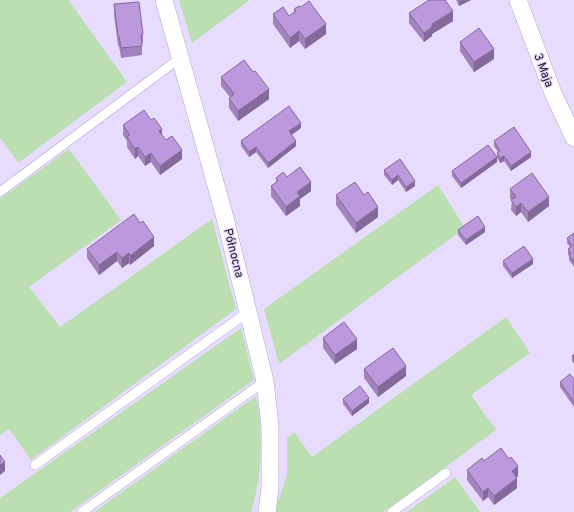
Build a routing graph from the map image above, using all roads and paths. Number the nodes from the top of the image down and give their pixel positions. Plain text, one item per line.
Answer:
1 (164, 0) edge
2 (518, 0) edge
3 (180, 58) junction
4 (574, 138) edge
5 (0, 192) edge
6 (248, 312) junction
7 (265, 381) junction
8 (35, 465) dead end
9 (446, 473) dead end
10 (82, 512) edge
11 (267, 512) edge
12 (392, 512) edge

1 - 3 street, Północna
2 - 4 street, 3 Maja
3 - 5 lane
3 - 6 street, Północna
6 - 7 street, Północna
6 - 8 lane
7 - 10 lane
7 - 11 street, Północna
9 - 12 lane

